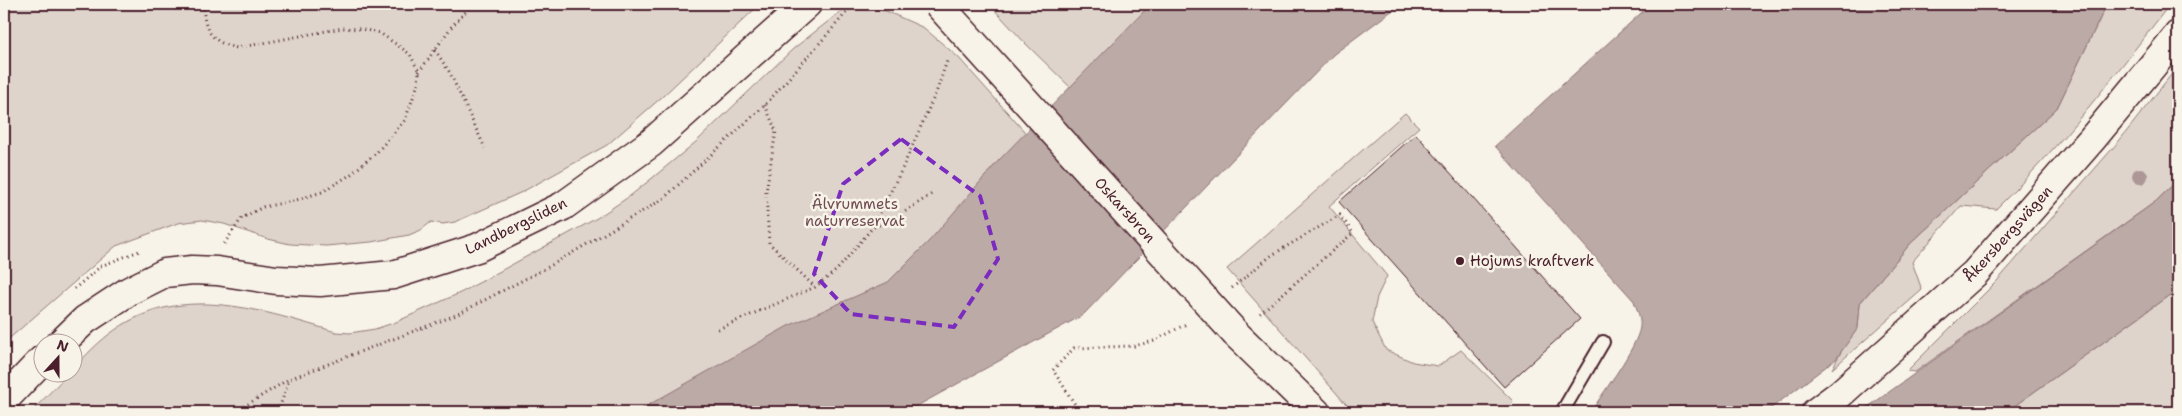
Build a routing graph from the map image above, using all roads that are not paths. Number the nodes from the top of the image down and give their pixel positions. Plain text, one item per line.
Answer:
1 (807, 4) edge
2 (938, 4) edge
3 (2178, 35) edge
4 (70, 334) edge
5 (1603, 342) dead end
6 (32, 371) edge
7 (4, 400) edge
8 (1316, 412) edge
9 (1562, 412) edge
10 (1816, 412) edge

1 - 4 street, Landbergsliden
2 - 8 street, Oskarsbron, bridge
3 - 10 street, Åkersbergsvägen
5 - 9 lane
6 - 7 street

